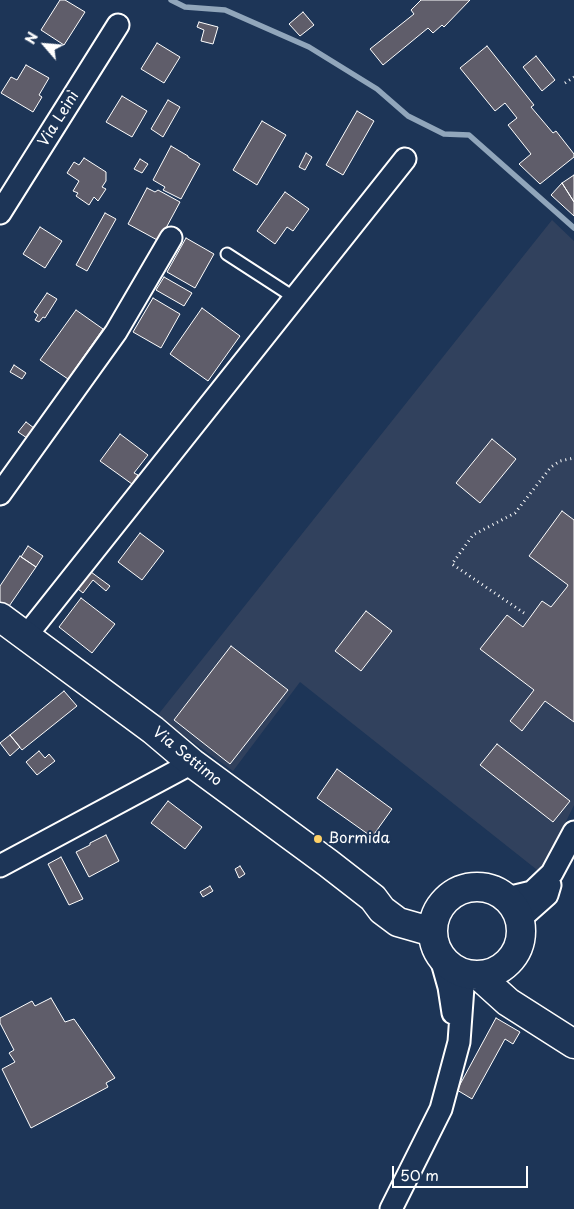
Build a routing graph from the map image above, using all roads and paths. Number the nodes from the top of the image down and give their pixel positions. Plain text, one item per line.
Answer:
1 (118, 25) dead end
2 (574, 77) edge
3 (565, 83) dead end
4 (405, 160) dead end
5 (0, 213) edge
6 (171, 238) dead end
7 (227, 254) dead end
8 (295, 298) junction
9 (574, 458) edge
10 (0, 494) edge
11 (524, 613) dead end
12 (0, 617) edge
13 (26, 636) junction
14 (192, 763) junction
15 (574, 832) edge
16 (0, 866) edge
17 (513, 909) junction
18 (437, 932) junction
19 (504, 966) junction
20 (471, 974) junction
21 (530, 1015) junction
22 (459, 1042) junction
23 (574, 1044) edge
24 (391, 1209) edge

1 - 5 street, Via Leinì
2 - 3 path
4 - 8 street
6 - 10 street
7 - 8 lane
8 - 13 street
9 - 11 path
12 - 13 street, Via Settimo
13 - 14 street, Via Settimo
14 - 16 street
14 - 18 street, Via Settimo
15 - 17 street
17 - 18 street
17 - 19 street
18 - 20 street
18 - 22 street
19 - 20 street
19 - 21 street
20 - 21 street
20 - 22 street
21 - 23 street
22 - 24 street

